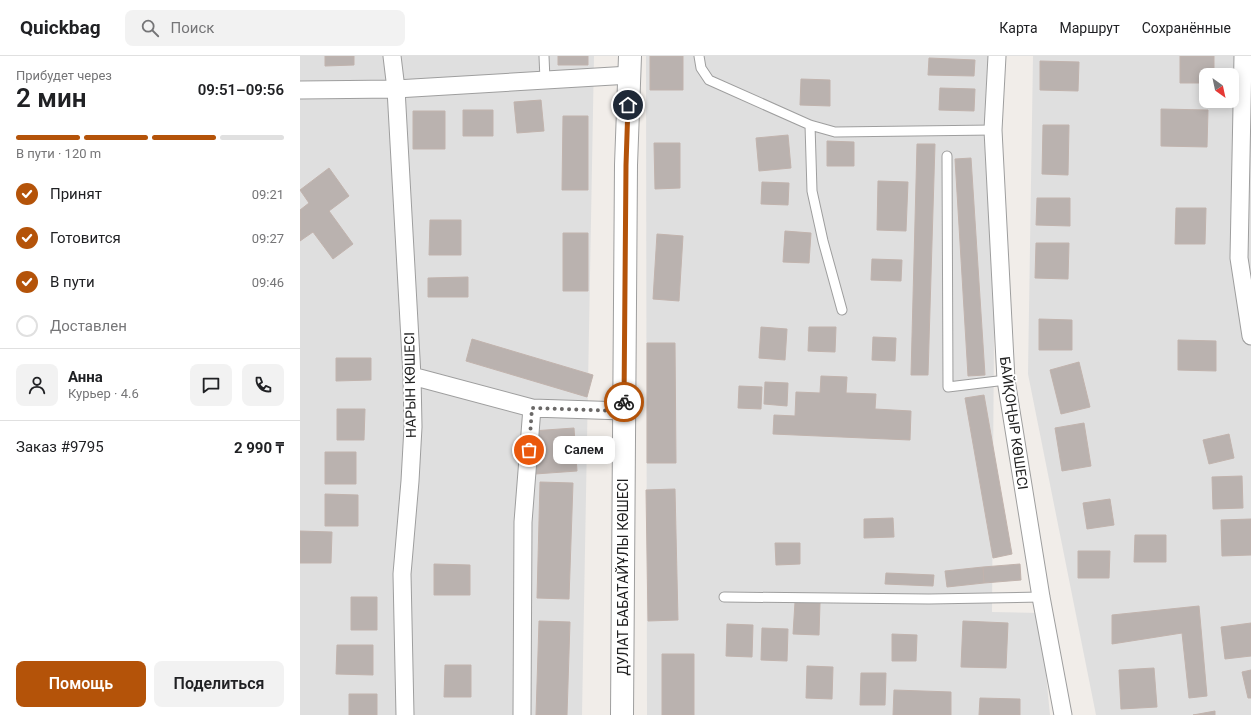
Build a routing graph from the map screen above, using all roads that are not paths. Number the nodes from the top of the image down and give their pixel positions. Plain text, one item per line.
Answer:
1 (392, 56) edge
2 (544, 56) edge
3 (699, 56) edge
4 (997, 56) edge
5 (1243, 56) edge
6 (630, 65) edge
7 (545, 80) junction
8 (396, 89) junction
9 (300, 90) edge
10 (1247, 99) edge
11 (810, 125) junction
12 (993, 130) junction
13 (947, 156) dead end
14 (842, 310) dead end
15 (1251, 336) edge
16 (412, 376) junction
17 (1006, 380) junction
18 (532, 408) junction
19 (624, 411) junction
20 (724, 597) dead end
21 (1041, 597) junction
22 (405, 715) edge
23 (522, 715) edge
24 (622, 715) edge
25 (1063, 715) edge

1 - 8 street, НАРЫН КӨШЕСІ
2 - 7 lane
3 - 11 lane
4 - 12 street, БАЙҚОҢЫР КӨШЕСІ
5 - 10 street
6 - 7 street
6 - 19 street, ДУЛАТ БАБАТАЙҰЛЫ КӨШЕСІ
7 - 8 street
8 - 9 street
8 - 16 street, НАРЫН КӨШЕСІ
10 - 15 street
11 - 12 lane
11 - 14 lane
12 - 17 street, БАЙҚОҢЫР КӨШЕСІ
13 - 17 lane
16 - 18 street
16 - 22 street, НАРЫН КӨШЕСІ
17 - 21 street, БАЙҚОҢЫР КӨШЕСІ
18 - 19 street
18 - 23 street
19 - 24 street, ДУЛАТ БАБАТАЙҰЛЫ КӨШЕСІ
20 - 21 lane
21 - 25 street, БАЙҚОҢЫР КӨШЕСІ

